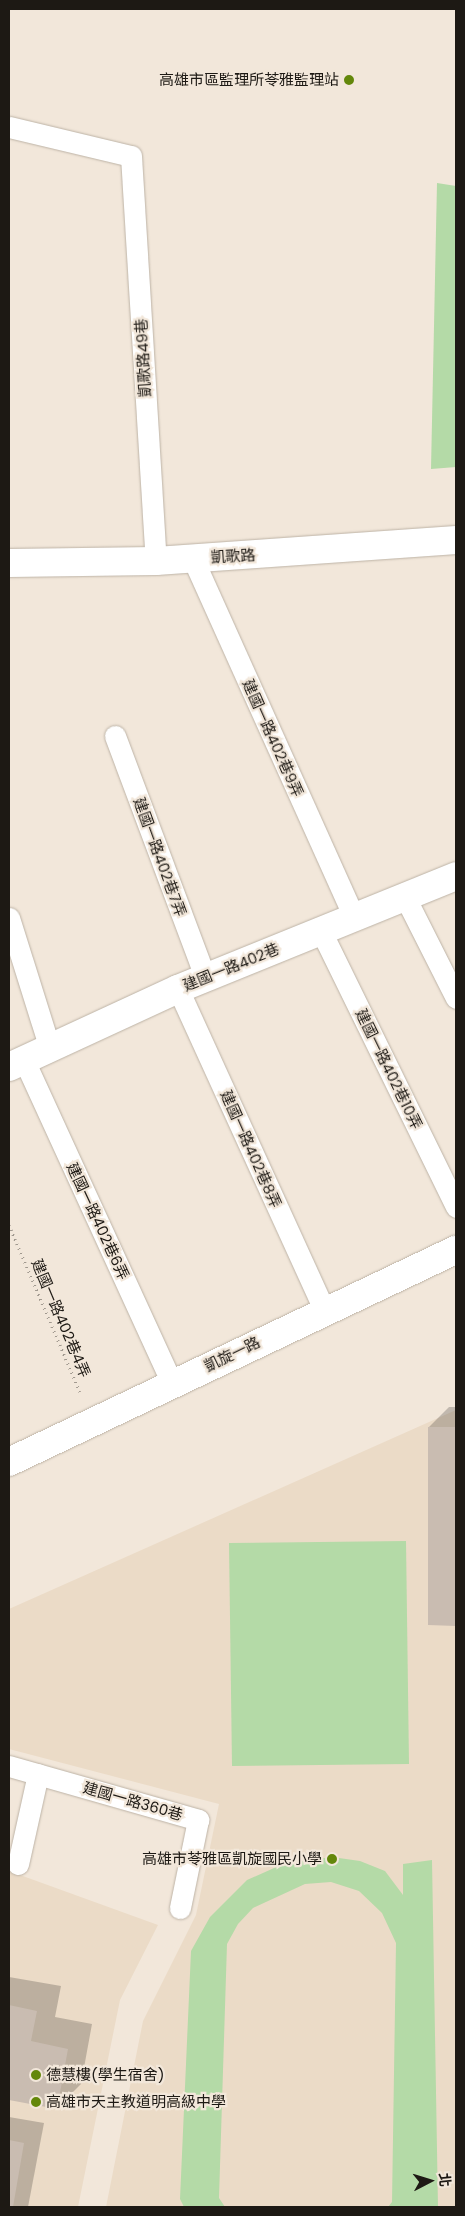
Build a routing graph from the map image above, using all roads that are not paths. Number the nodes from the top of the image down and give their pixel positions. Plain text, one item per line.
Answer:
1 (9, 127) edge
2 (456, 540) edge
3 (193, 559) junction
4 (156, 561) junction
5 (9, 563) edge
6 (115, 736) dead end
7 (456, 876) edge
8 (405, 897) junction
9 (354, 917) junction
10 (9, 918) edge
11 (321, 931) junction
12 (205, 977) junction
13 (178, 988) junction
14 (456, 998) edge
15 (50, 1050) junction
16 (17, 1063) edge
17 (456, 1207) edge
18 (456, 1250) edge
19 (324, 1310) junction
20 (172, 1383) junction
21 (9, 1462) edge
22 (9, 1766) edge
23 (38, 1774) junction
24 (18, 1864) dead end
25 (180, 1908) dead end

1 - 4 lane, 凱歌路49巷
2 - 3 street, 凱歌路
3 - 4 street, 凱歌路
3 - 9 lane, 建國一路402巷9弄
4 - 5 street, 凱歌路
6 - 12 lane, 建國一路402巷7弄
7 - 8 street, 建國一路402巷
8 - 9 street, 建國一路402巷
8 - 14 lane
9 - 11 street, 建國一路402巷
10 - 15 lane
11 - 12 street, 建國一路402巷
11 - 17 lane, 建國一路402巷10弄
12 - 13 street, 建國一路402巷
13 - 15 street, 建國一路402巷
13 - 19 lane, 建國一路402巷8弄
15 - 16 street, 建國一路402巷
16 - 20 lane, 建國一路402巷6弄
18 - 19 street, 凱旋一路
19 - 20 street, 凱旋一路
20 - 21 street, 凱旋一路
22 - 23 lane, 建國一路360巷
23 - 24 lane
23 - 25 lane, 建國一路360巷

